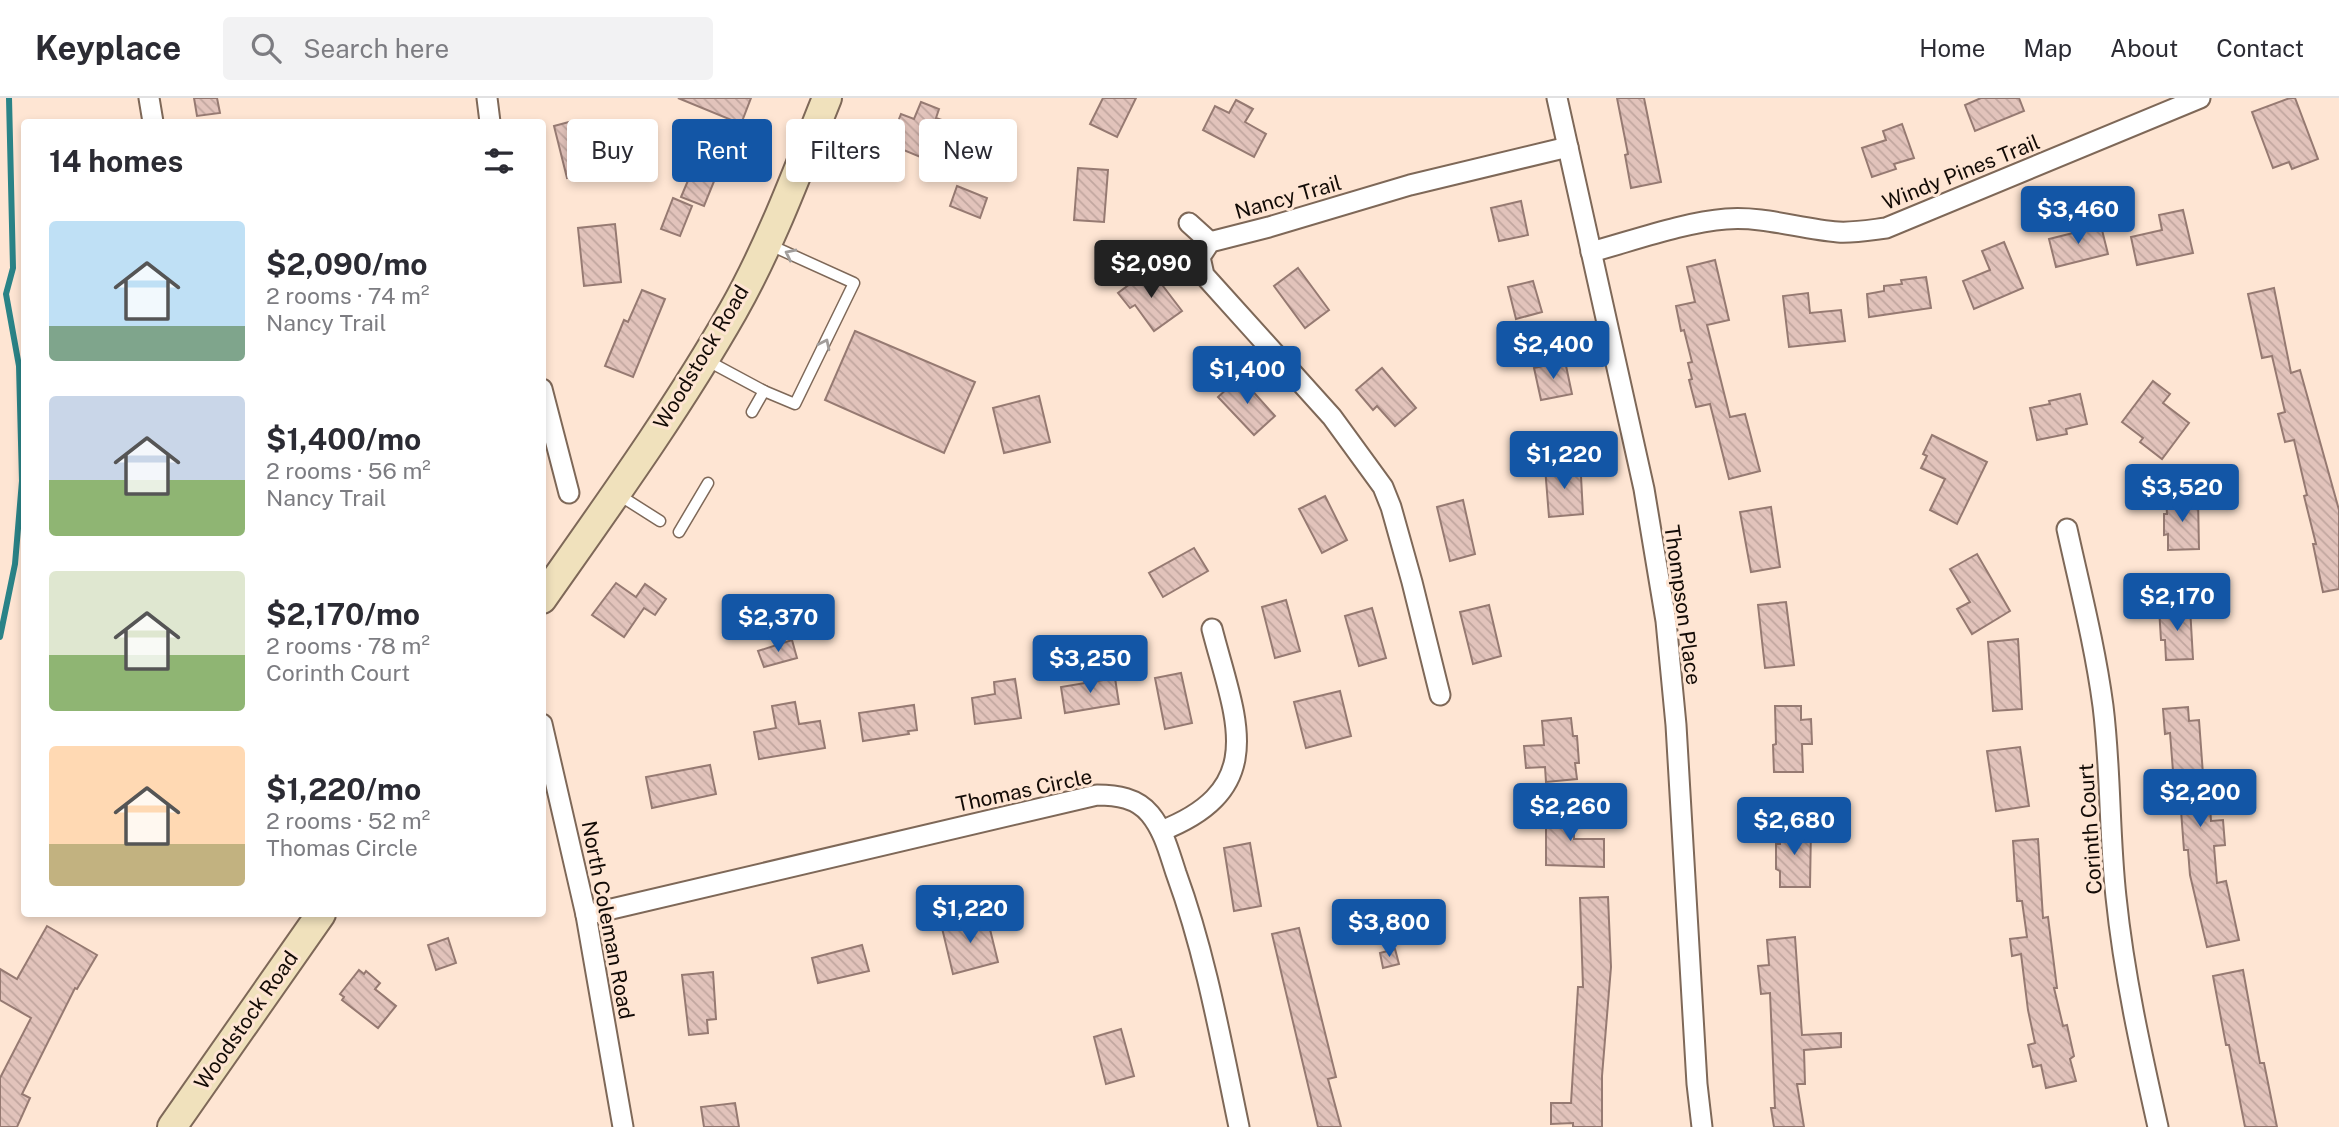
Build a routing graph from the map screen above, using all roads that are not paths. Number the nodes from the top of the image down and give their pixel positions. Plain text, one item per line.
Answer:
1 (149, 98) edge
2 (487, 98) edge
3 (827, 98) edge
4 (1557, 98) edge
5 (2200, 98) edge
6 (152, 119) edge
7 (490, 119) edge
8 (1568, 147) junction
9 (1189, 223) dead end
10 (1210, 242) junction
11 (767, 244) junction
12 (1591, 252) junction
13 (704, 359) junction
14 (764, 391) junction
15 (546, 405) edge
16 (752, 412) dead end
17 (708, 483) dead end
18 (569, 493) dead end
19 (616, 493) junction
20 (660, 521) dead end
21 (2067, 529) dead end
22 (679, 532) dead end
23 (546, 593) edge
24 (1212, 629) dead end
25 (1440, 695) dead end
26 (546, 740) edge
27 (1161, 831) junction
28 (586, 915) junction
29 (319, 917) edge
30 (172, 1127) edge
31 (623, 1127) edge
32 (1239, 1127) edge
33 (1702, 1127) edge
34 (2158, 1127) edge

1 - 6 street
2 - 7 street
3 - 11 street, Woodstock Road
4 - 8 street, Thompson Place
5 - 12 street, Windy Pines Trail
8 - 10 street, Nancy Trail
8 - 12 street, Thompson Place
9 - 10 street
10 - 25 street
11 - 13 street, Woodstock Road
14 -> 11 lane
12 - 33 street, Thompson Place
13 - 14 lane
13 - 19 street, Woodstock Road
14 - 16 lane
15 - 18 street
17 - 22 lane
19 - 20 lane
19 - 23 street, Woodstock Road
21 - 34 street, Corinth Court
24 - 27 street
26 - 28 street, North Coleman Road
27 - 28 street, Thomas Circle
27 - 32 street, Thomas Circle
28 - 31 street, North Coleman Road
29 - 30 street, Woodstock Road

